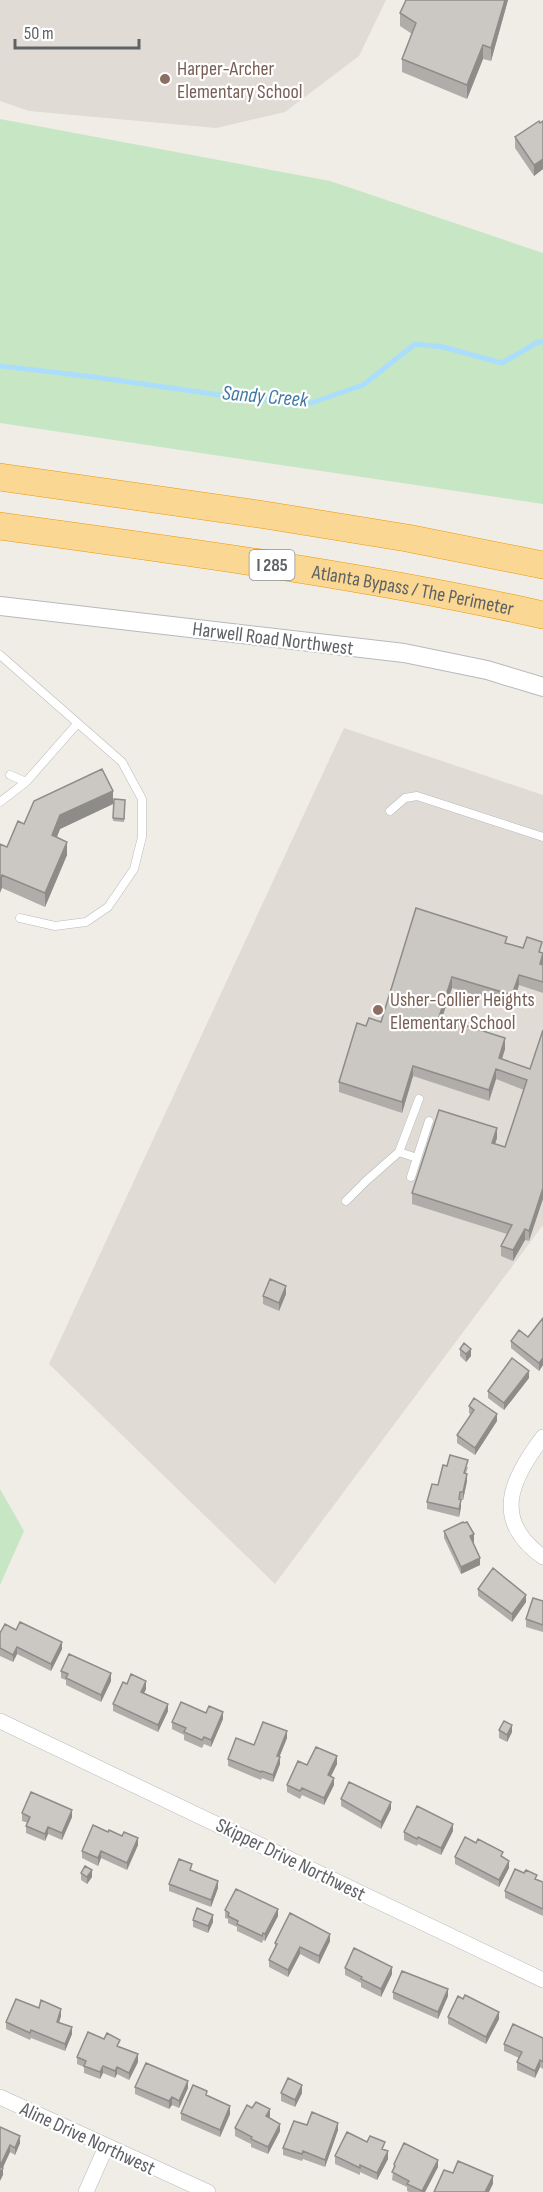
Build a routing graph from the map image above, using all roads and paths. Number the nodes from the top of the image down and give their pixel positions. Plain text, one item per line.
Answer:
1 (0, 477) edge
2 (0, 526) edge
3 (543, 566) edge
4 (0, 606) edge
5 (543, 615) edge
6 (0, 655) edge
7 (543, 687) edge
8 (77, 724) junction
9 (9, 775) dead end
10 (26, 782) junction
11 (0, 802) edge
12 (390, 811) dead end
13 (543, 837) edge
14 (20, 918) dead end
15 (419, 1100) dead end
16 (429, 1120) dead end
17 (399, 1152) junction
18 (417, 1158) junction
19 (411, 1177) dead end
20 (346, 1201) dead end
21 (543, 1437) edge
22 (543, 1557) edge
23 (0, 1721) edge
24 (543, 1980) edge
25 (0, 2097) edge
26 (106, 2147) junction
27 (86, 2192) edge
28 (208, 2192) edge

1 - 3 highway
2 - 5 highway, Atlanta Bypass / The Perimeter / I 285
4 - 7 street, Harwell Road Northwest
6 - 8 lane
8 - 10 lane
8 - 14 lane
9 - 10 lane
10 - 11 lane
12 - 13 lane
15 - 17 lane
16 - 18 lane
17 - 18 lane
17 - 20 lane
18 - 19 lane
21 - 22 street
23 - 24 street, Skipper Drive Northwest
25 - 26 street, Aline Drive Northwest
26 - 27 street
26 - 28 street, Aline Drive Northwest

